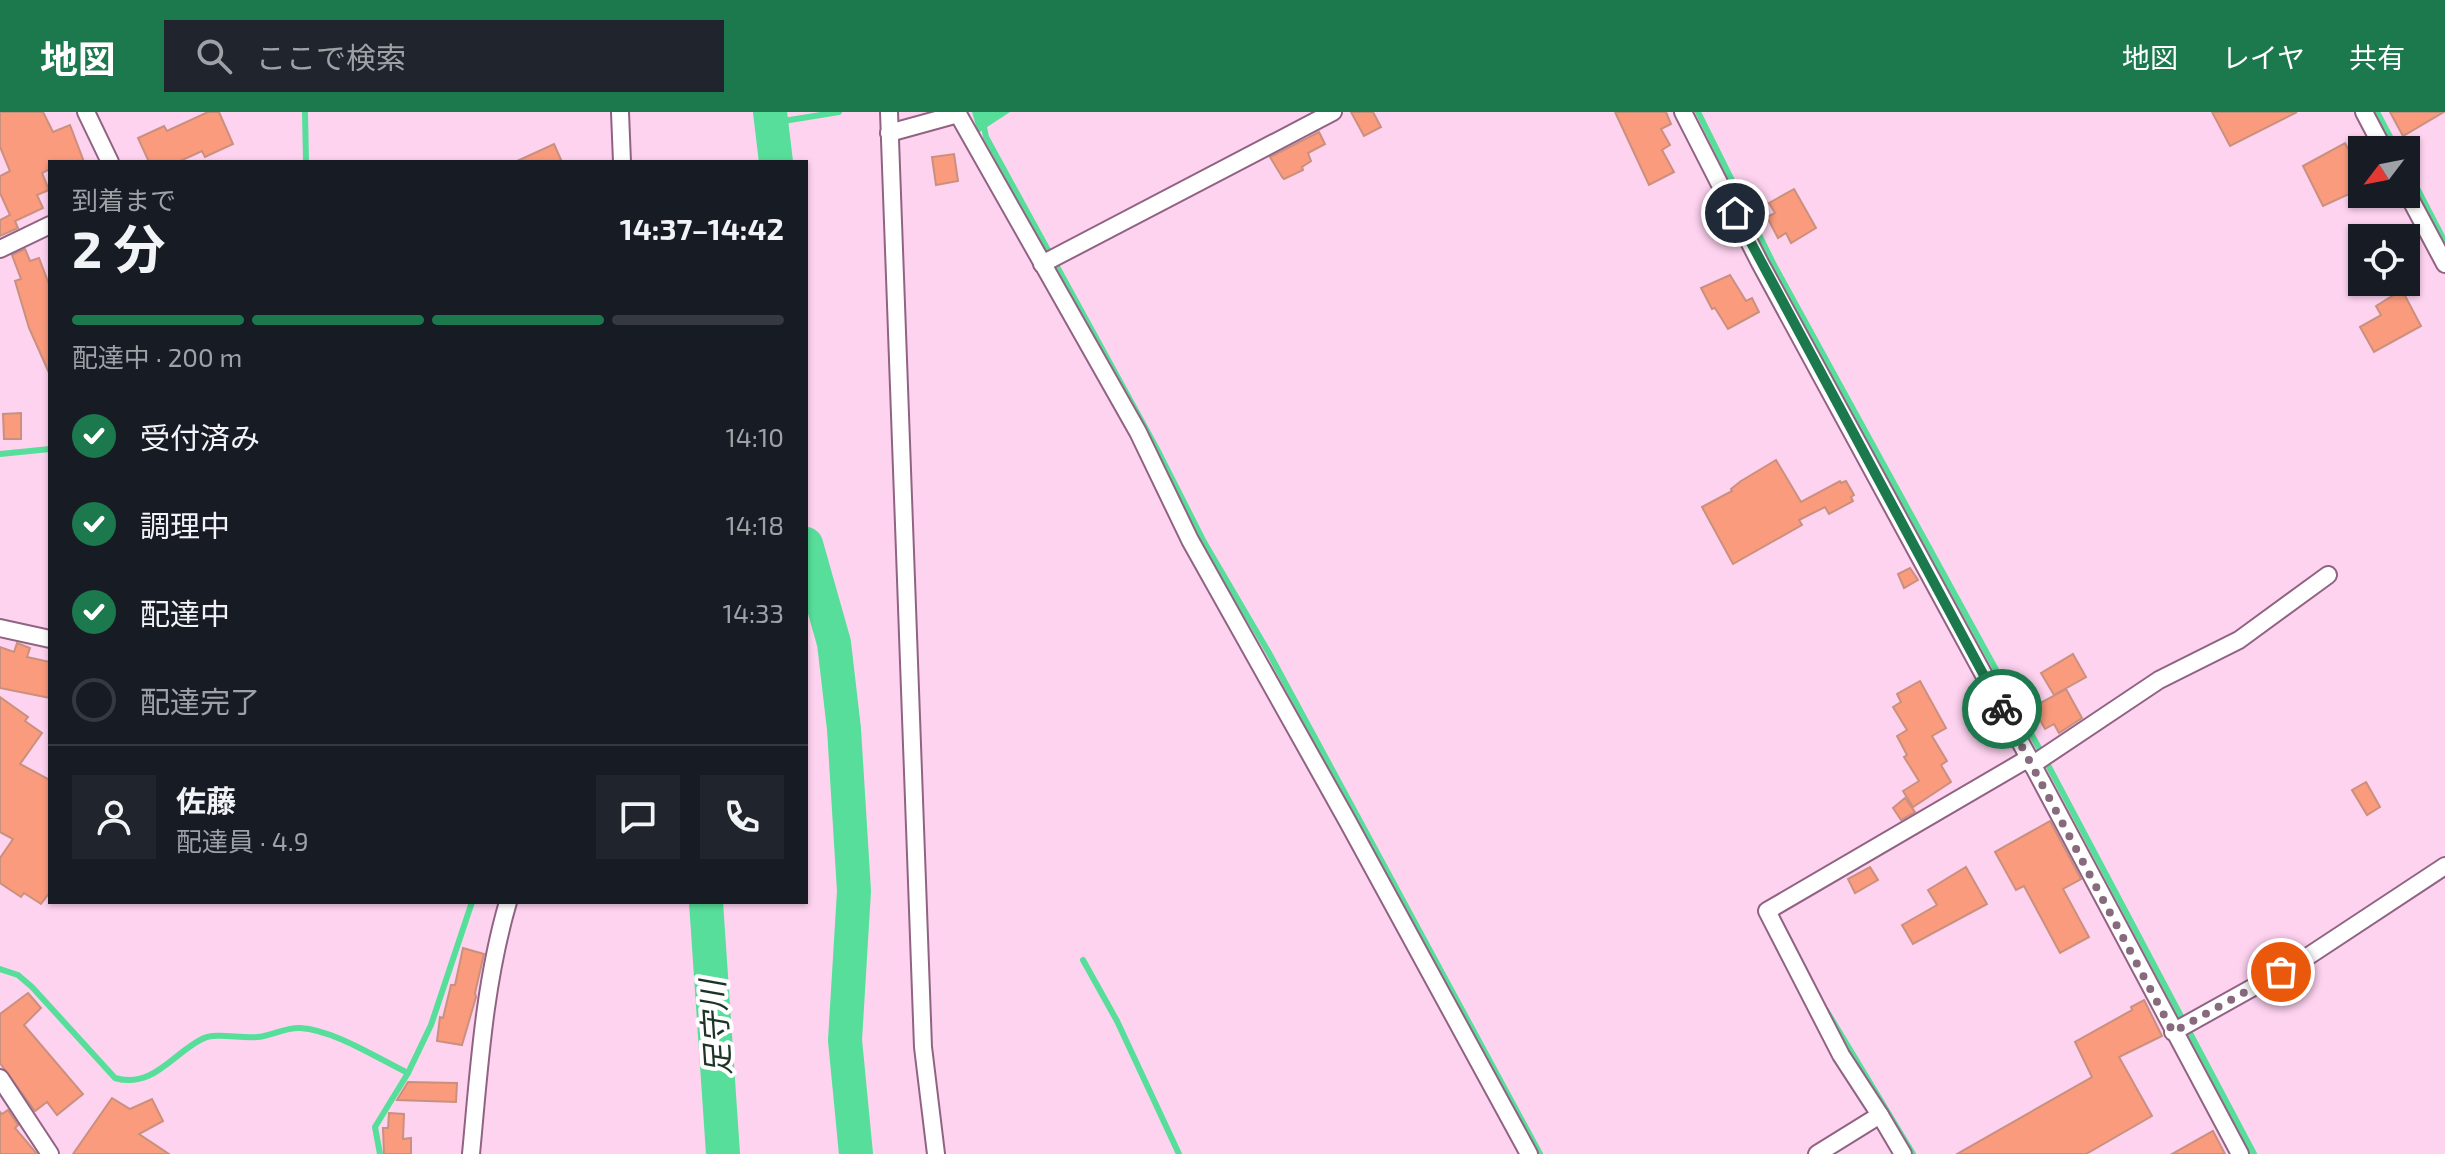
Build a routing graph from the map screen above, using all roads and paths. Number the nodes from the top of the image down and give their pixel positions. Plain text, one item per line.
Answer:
1 (86, 112) edge
2 (620, 112) edge
3 (889, 112) edge
4 (1333, 112) edge
5 (1683, 112) edge
6 (2364, 112) edge
7 (889, 133) junction
8 (2377, 136) edge
9 (109, 160) edge
10 (622, 160) edge
11 (2415, 208) edge
12 (48, 226) edge
13 (0, 249) edge
14 (1049, 260) junction
15 (2445, 264) edge
16 (2328, 575) dead end
17 (0, 628) edge
18 (48, 639) edge
19 (2037, 759) junction
20 (2445, 866) edge
21 (507, 904) edge
22 (2181, 1028) junction
23 (0, 1078) edge
24 (1880, 1115) junction
25 (50, 1154) edge
26 (471, 1154) edge
27 (936, 1154) edge
28 (1529, 1154) edge
29 (1817, 1154) edge
30 (1903, 1154) edge
31 (2240, 1154) edge

1 - 9 street
2 - 10 street
3 - 7 street
4 - 14 street
5 - 19 street
6 - 8 street
7 - 14 street
7 - 27 street
11 - 15 street
12 - 13 street
14 - 28 street
16 - 19 street
17 - 18 street
19 - 22 street
19 - 24 street
20 - 22 street
21 - 26 street
22 - 31 street
23 - 25 street
24 - 29 street
24 - 30 street

